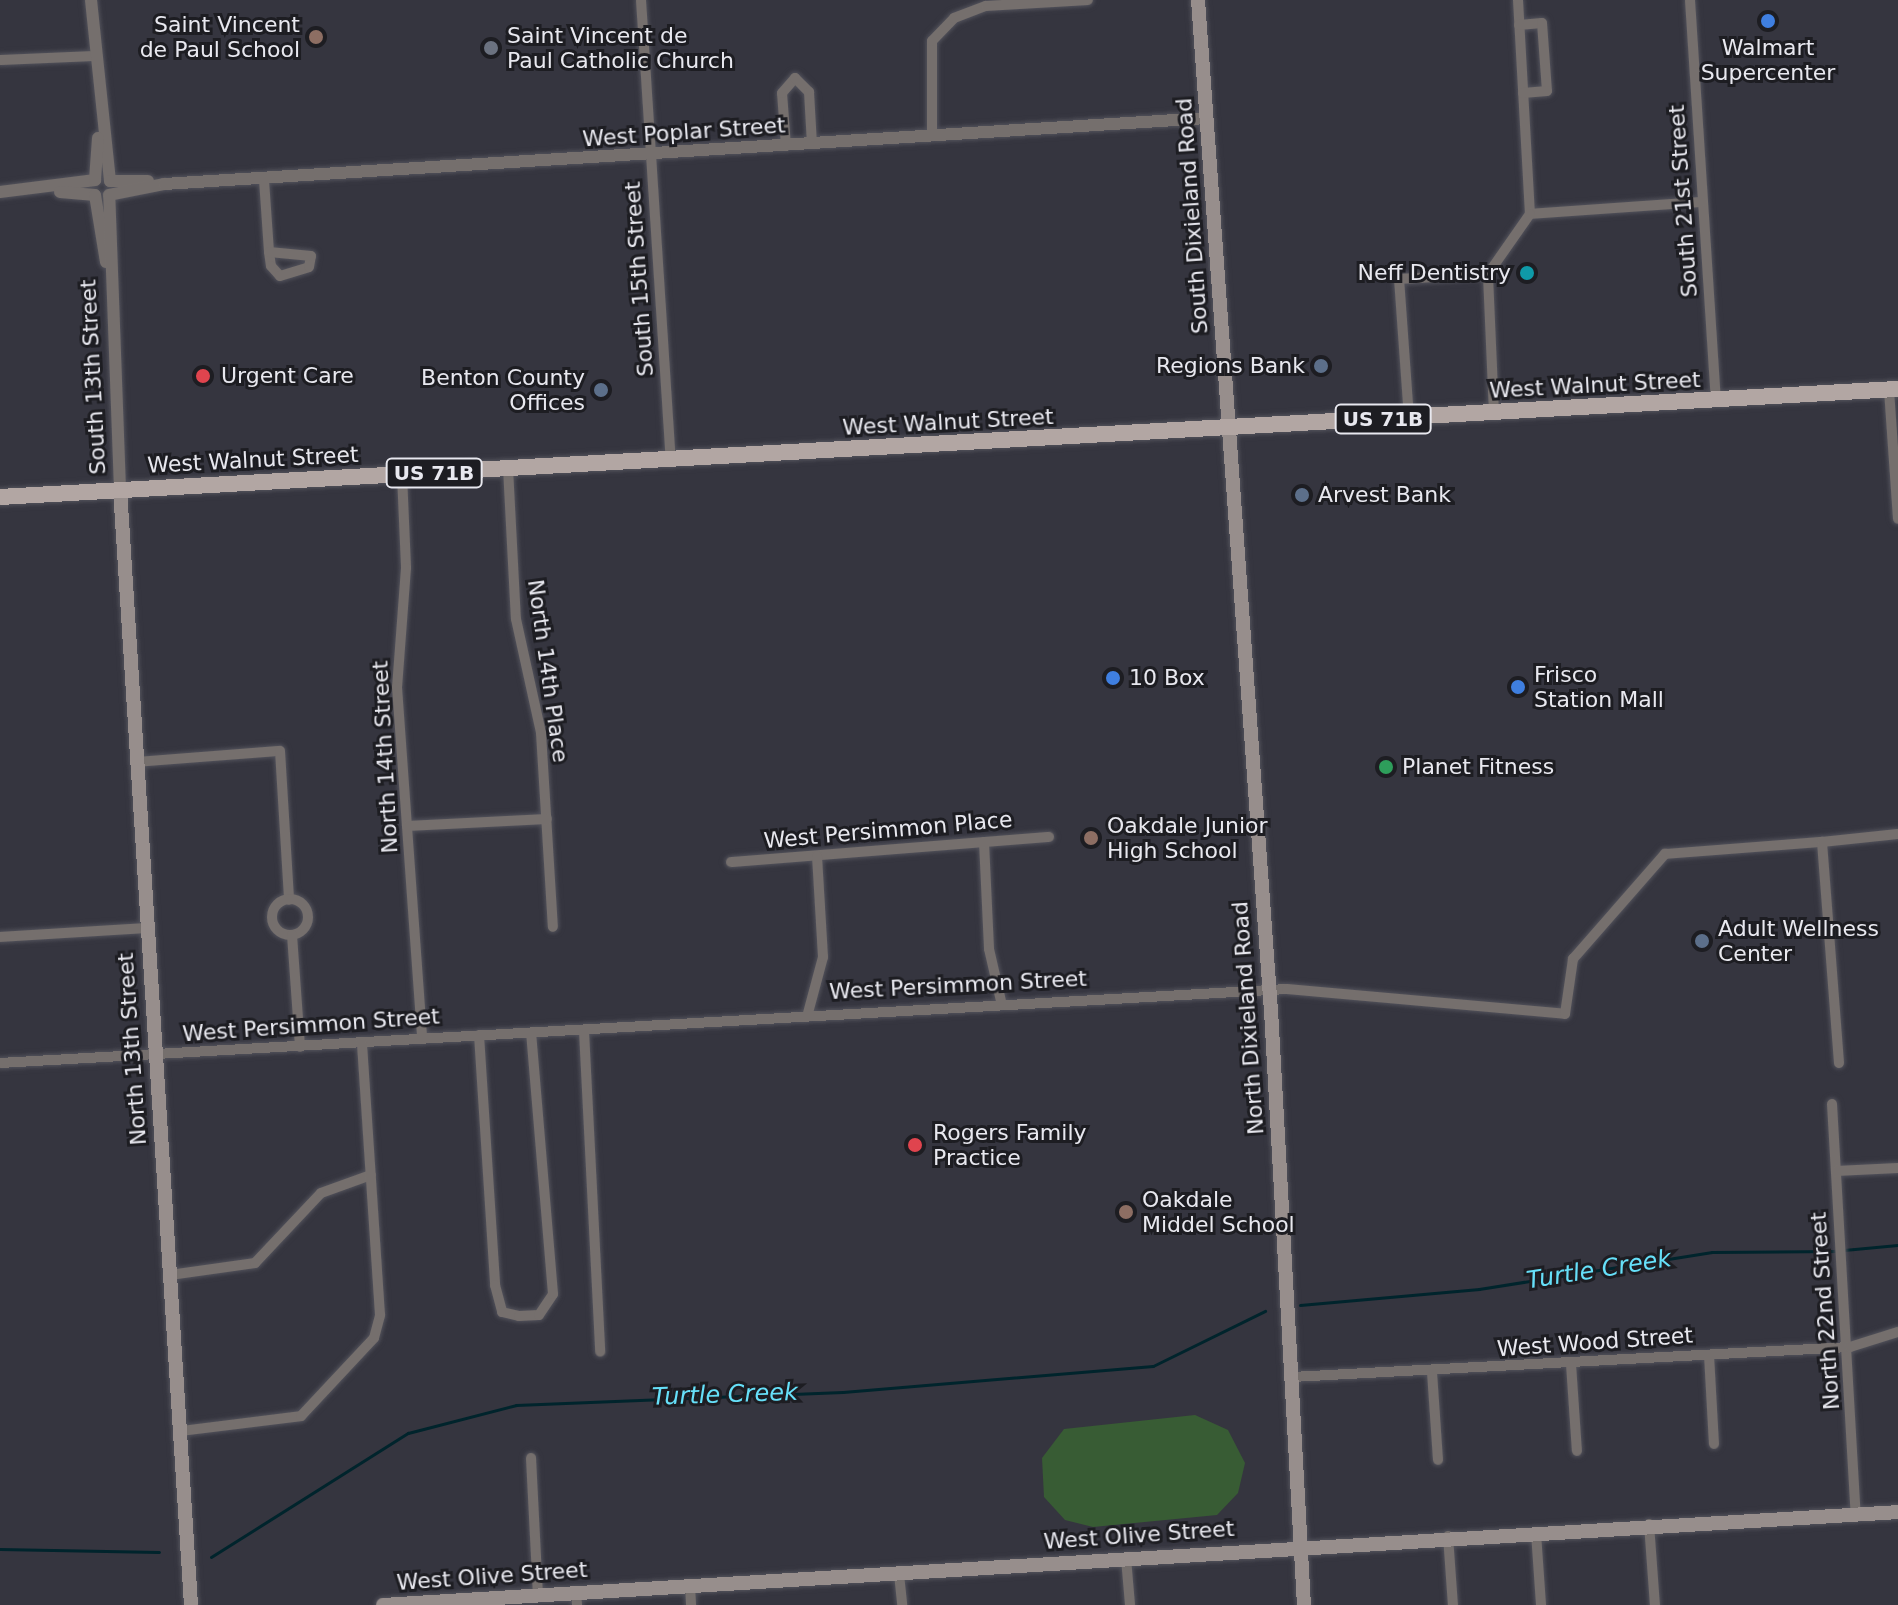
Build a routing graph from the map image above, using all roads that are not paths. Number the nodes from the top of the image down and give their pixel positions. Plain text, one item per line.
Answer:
1 (91, 0) edge
2 (641, 0) edge
3 (1088, 0) edge
4 (1198, 0) edge
5 (1518, 0) edge
6 (1690, 0) edge
7 (1519, 25) junction
8 (95, 56) junction
9 (0, 60) edge
10 (1523, 93) junction
11 (1206, 118) junction
12 (101, 127) junction
13 (932, 136) junction
14 (812, 144) junction
15 (786, 146) junction
16 (651, 155) junction
17 (95, 180) junction
18 (264, 180) junction
19 (110, 188) junction
20 (41, 189) junction
21 (0, 192) edge
22 (95, 195) junction
23 (1703, 202) junction
24 (1530, 214) junction
25 (269, 252) dead end
26 (106, 262) junction
27 (1488, 274) junction
28 (1894, 390) edge
29 (1716, 400) junction
30 (1494, 413) junction
31 (1409, 418) junction
32 (1231, 428) junction
33 (671, 460) junction
34 (508, 468) junction
35 (402, 475) junction
36 (120, 489) junction
37 (0, 497) edge
38 (1898, 519) edge
39 (136, 762) junction
40 (547, 819) junction
41 (407, 826) junction
42 (1898, 834) edge
43 (1049, 837) dead end
44 (984, 842) junction
45 (1822, 842) junction
46 (817, 856) junction
47 (731, 862) dead end
48 (289, 900) junction
49 (553, 927) dead end
50 (146, 928) junction
51 (292, 935) junction
52 (0, 937) edge
53 (1270, 990) junction
54 (1001, 1001) junction
55 (808, 1013) junction
56 (584, 1031) junction
57 (531, 1033) junction
58 (479, 1035) junction
59 (422, 1037) junction
60 (362, 1044) junction
61 (300, 1047) junction
62 (154, 1055) junction
63 (0, 1063) edge
64 (1839, 1063) dead end
65 (1832, 1104) dead end
66 (1898, 1168) edge
67 (1836, 1171) junction
68 (371, 1175) junction
69 (170, 1275) junction
70 (1898, 1332) edge
71 (1850, 1347) junction
72 (600, 1352) dead end
73 (1709, 1355) junction
74 (1571, 1364) junction
75 (1432, 1372) junction
76 (1292, 1377) junction
77 (181, 1431) junction
78 (1714, 1444) dead end
79 (1577, 1451) dead end
80 (531, 1458) dead end
81 (1438, 1460) dead end
82 (1898, 1512) edge
83 (1856, 1515) junction
84 (1649, 1524) junction
85 (1536, 1533) junction
86 (1448, 1536) junction
87 (1299, 1546) junction
88 (1126, 1558) junction
89 (899, 1574) junction
90 (690, 1585) junction
91 (538, 1595) junction
92 (576, 1599) edge
93 (448, 1603) edge
94 (191, 1605) edge
95 (383, 1605) edge
96 (691, 1605) edge
97 (902, 1605) edge
98 (1130, 1605) edge
99 (1304, 1605) edge
100 (1453, 1605) edge
101 (1541, 1605) edge
102 (1655, 1605) edge

1 - 8 street, South 13th Street
2 - 16 street, South 15th Street
3 - 13 street
4 - 11 main road, South Dixieland Road
5 - 7 street
6 - 23 street, South 21st Street
7 - 10 street
7 - 10 street
8 - 9 street
8 - 12 street, South 13th Street
10 - 24 street
11 - 13 street, West Poplar Street
11 - 32 main road, South Dixieland Road
12 - 17 street, South 13th Street
12 - 19 street, South 13th Street
13 - 14 street, West Poplar Street
14 - 15 street, West Poplar Street
14 - 15 street
15 - 16 street, West Poplar Street
16 - 18 street, West Poplar Street
16 - 33 street, South 15th Street
17 - 19 street
17 - 20 street
17 - 22 street, South 13th Street
18 - 19 street, West Poplar Street
18 - 25 street
19 - 22 street
19 - 26 street, South 13th Street
20 - 21 street
20 - 22 street
22 - 26 street, South 13th Street
23 - 24 street
23 - 29 street, South 21st Street
24 - 27 street
26 - 36 street, South 13th Street
27 - 30 street
27 - 31 street
28 - 29 main road, West Walnut Street / US 71B
28 - 38 street
29 - 30 main road, West Walnut Street / US 71B
30 - 31 main road, West Walnut Street / US 71B
31 - 32 main road, West Walnut Street / US 71B
32 - 33 main road, West Walnut Street / US 71B
32 - 53 main road, North Dixieland Road
33 - 34 main road, West Walnut Street / US 71B
34 - 35 main road, West Walnut Street / US 71B
34 - 40 street, North 14th Place
35 - 36 main road, West Walnut Street / US 71B
35 - 41 street, North 14th Street
36 - 37 main road, West Walnut Street / US 71B
36 - 39 main road, North 13th Street
39 - 48 street
39 - 50 main road, North 13th Street
40 - 41 street
40 - 49 street, North 14th Place
41 - 59 street, North 14th Street
42 - 45 street
43 - 44 street, West Persimmon Place
44 - 46 street, West Persimmon Place
44 - 54 street
45 - 53 street, West Persimmon Street
45 - 64 street
46 - 47 street, West Persimmon Place
46 - 55 street
48 - 51 street
48 - 51 street
50 - 52 street
50 - 62 main road, North 13th Street
51 - 61 street
53 - 54 street, West Persimmon Street
53 - 76 main road, North Dixieland Road
54 - 55 street, West Persimmon Street
55 - 56 street, West Persimmon Street
56 - 57 street, West Persimmon Street
56 - 72 street
57 - 58 street, West Persimmon Street
57 - 58 street
58 - 59 street, West Persimmon Street
59 - 60 street, West Persimmon Street
60 - 61 street, West Persimmon Street
60 - 68 street
61 - 62 street, West Persimmon Street
62 - 63 street, West Persimmon Street
62 - 69 main road, North 13th Street
65 - 67 street, North 22nd Street
66 - 67 street
67 - 71 street, North 22nd Street
68 - 69 street
68 - 77 street
69 - 77 main road, North 13th Street
70 - 71 street, West Wood Street
71 - 73 street, West Wood Street
71 - 83 street, North 22nd Street
73 - 74 street, West Wood Street
73 - 78 street
74 - 75 street, West Wood Street
74 - 79 street
75 - 76 street, West Wood Street
75 - 81 street
76 - 87 main road, North Dixieland Road
77 - 94 main road, North 13th Street
80 - 91 street
82 - 83 main road, West Olive Street
83 - 84 main road, West Olive Street
84 - 85 main road, West Olive Street
84 - 102 street
85 - 86 main road, West Olive Street
85 - 101 street
86 - 87 main road, West Olive Street
86 - 100 street
87 - 88 main road, West Olive Street
87 - 99 main road, North Dixieland Road
88 - 89 main road, West Olive Street
88 - 98 street
89 - 90 main road, West Olive Street
89 - 97 street
90 - 92 main road, West Olive Street
90 - 96 street
91 - 92 main road, West Olive Street
91 - 93 main road, West Olive Street
93 - 95 main road, West Olive Street

